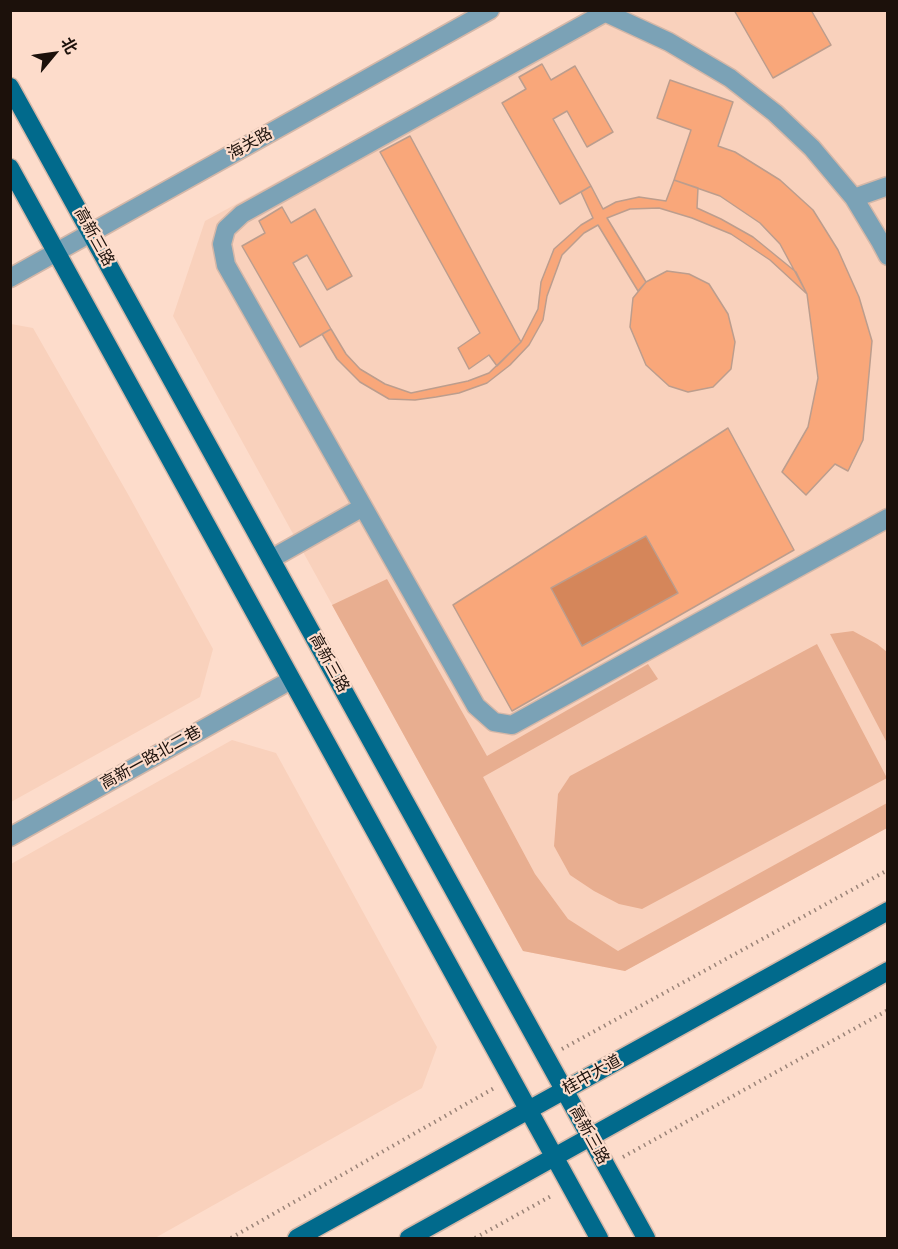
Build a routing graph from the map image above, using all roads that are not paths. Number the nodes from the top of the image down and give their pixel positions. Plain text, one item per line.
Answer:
1 (490, 10) edge
2 (603, 11) edge
3 (10, 87) edge
4 (10, 168) edge
5 (888, 186) edge
6 (854, 198) junction
7 (92, 233) junction
8 (57, 252) junction
9 (888, 256) edge
10 (10, 278) edge
11 (363, 507) junction
12 (888, 518) edge
13 (272, 559) junction
14 (291, 680) junction
15 (10, 837) edge
16 (888, 911) edge
17 (888, 971) edge
18 (564, 1090) junction
19 (528, 1111) junction
20 (591, 1138) junction
21 (554, 1158) junction
22 (297, 1239) edge
23 (410, 1239) edge
24 (599, 1239) edge
25 (646, 1239) edge

1 - 7 street, 海关路
2 - 6 street
2 - 11 street
3 - 7 main road, 高新三路
4 - 8 main road
5 - 6 street
6 - 9 street
7 - 8 street, 海关路
7 - 13 main road, 高新三路
8 - 10 street, 海关路
8 - 14 main road
11 - 12 street
11 - 13 street
13 - 18 main road, 高新三路
14 - 15 street, 高新一路北二巷
14 - 19 main road
16 - 18 main road, 桂中大道
17 - 20 main road
18 - 19 main road, 桂中大道
18 - 20 main road, 高新三路
19 - 21 main road
19 - 22 main road, 桂中大道
20 - 21 main road
20 - 25 main road, 高新三路
21 - 23 main road
21 - 24 main road

